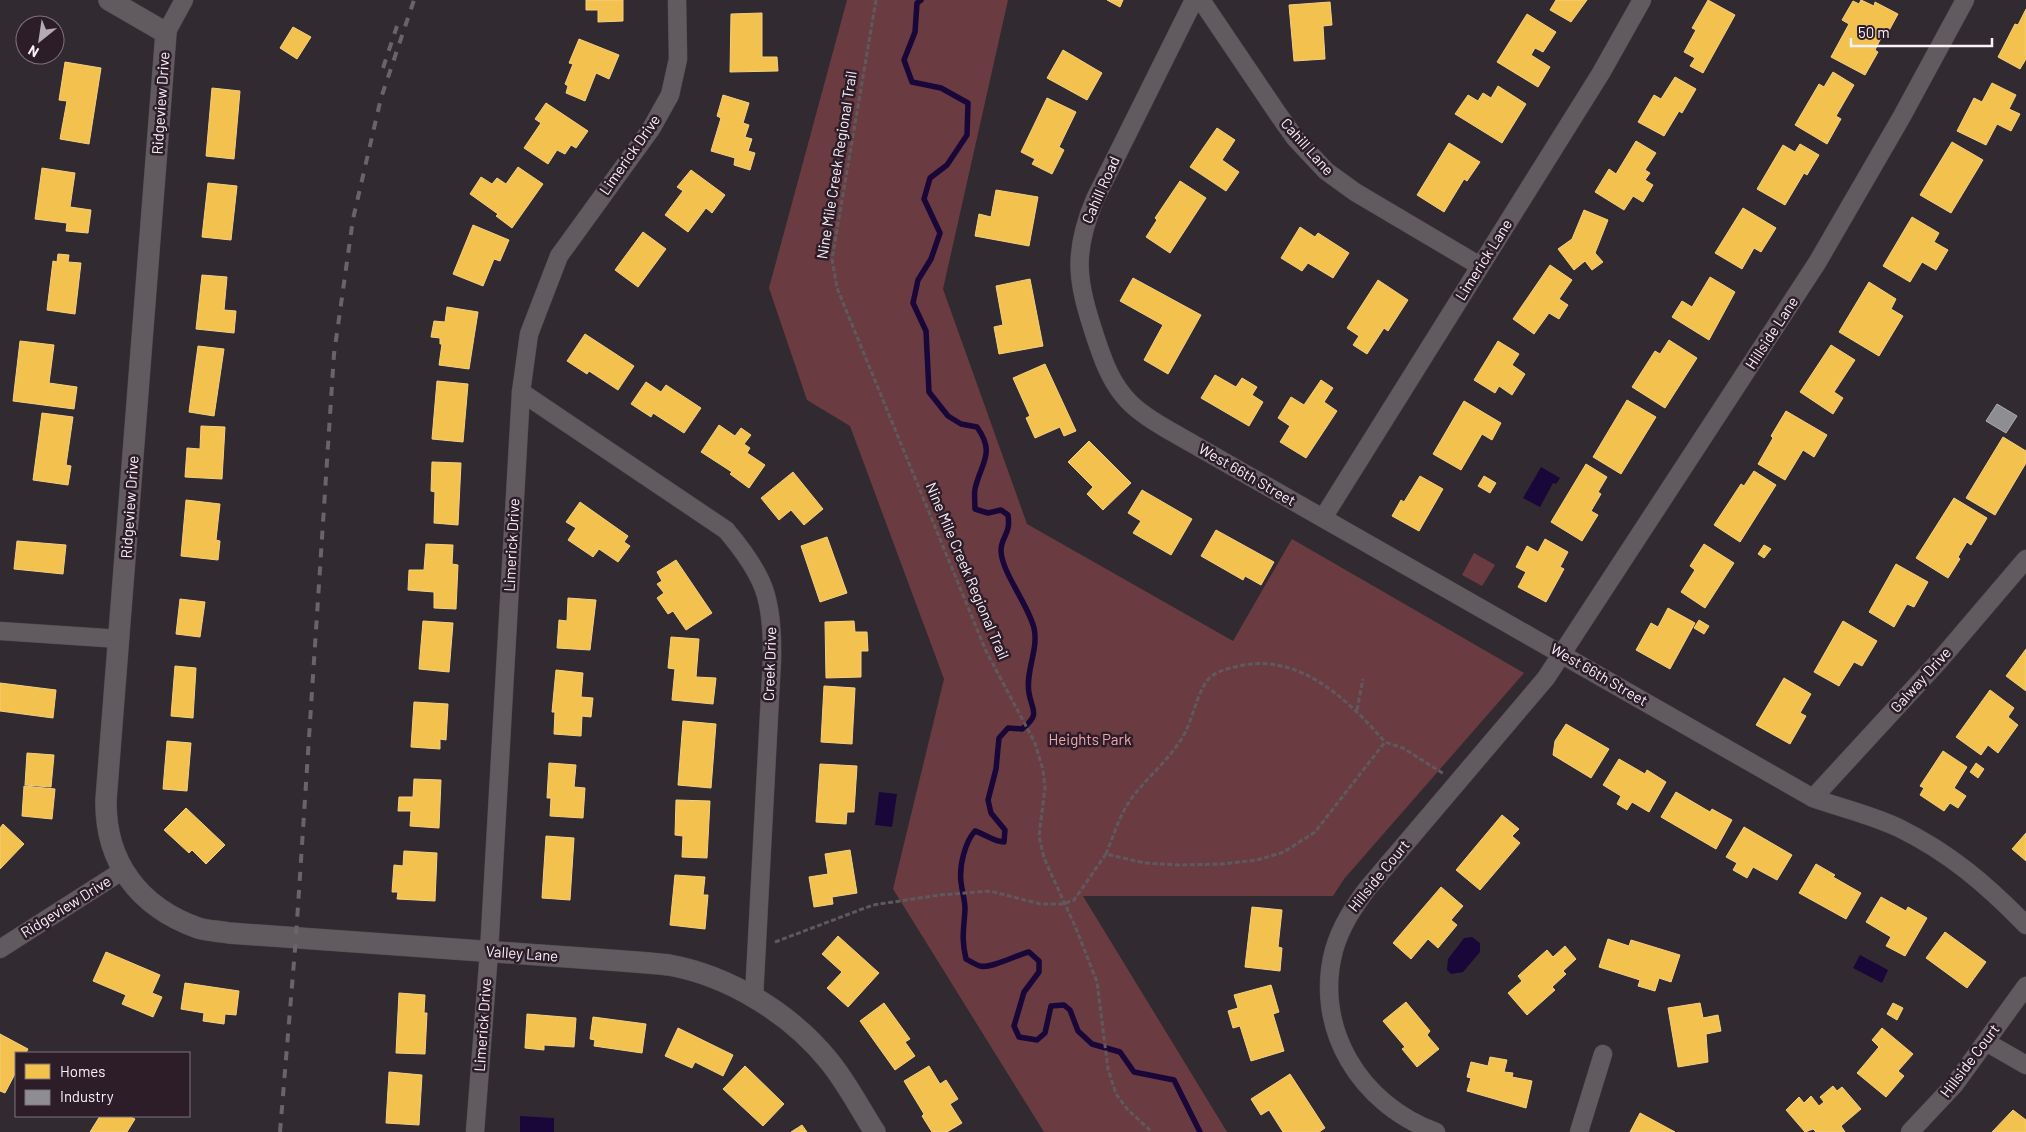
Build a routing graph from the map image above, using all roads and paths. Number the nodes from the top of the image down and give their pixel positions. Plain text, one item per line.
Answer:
1 (109, 0) edge
2 (184, 0) edge
3 (677, 0) edge
4 (876, 0) edge
5 (1194, 0) edge
6 (1201, 0) edge
7 (1642, 0) edge
8 (1965, 0) edge
9 (166, 33) junction
10 (1480, 266) junction
11 (521, 392) junction
12 (1165, 428) joint
13 (1323, 518) junction
14 (2026, 559) edge
15 (0, 631) edge
16 (120, 639) junction
17 (1562, 654) junction
18 (1363, 679) dead end
19 (1357, 710) junction
20 (1385, 742) junction
21 (1456, 782) junction
22 (1813, 798) junction
23 (1106, 854) junction
24 (122, 871) junction
25 (1063, 904) junction
26 (2026, 925) edge
27 (0, 949) edge
28 (488, 952) junction
29 (756, 952) junction
30 (2026, 986) edge
31 (754, 997) junction
32 (1986, 1042) junction
33 (1603, 1054) dead end
34 (2026, 1065) edge
35 (475, 1132) edge
36 (875, 1132) edge
37 (1152, 1132) edge
38 (1436, 1132) edge
39 (1579, 1132) edge
40 (1910, 1132) edge

1 - 9 street
2 - 9 street, Ridgeview Drive
3 - 11 street, Limerick Drive
4 - 25 path, Nine Mile Creek Regional Trail
5 - 12 street, Cahill Road
6 - 10 street, Cahill Lane
7 - 10 street, Limerick Lane
8 - 17 street, Hillside Lane
9 - 16 street, Ridgeview Drive
10 - 13 street, Limerick Lane
11 - 28 street, Limerick Drive
11 - 29 street, Creek Drive
12 - 13 street, West 66th Street
13 - 17 street, West 66th Street
14 - 22 street, Galway Drive
15 - 16 street
16 - 24 street, Ridgeview Drive
17 - 21 street, Hillside Court
17 - 22 street, West 66th Street
18 - 19 path
19 - 20 path
19 - 23 path
20 - 21 path
20 - 23 path
21 - 38 street, Hillside Court
22 - 26 street, West 66th Street
23 - 25 path
24 - 27 street, Ridgeview Drive
24 - 28 street, Valley Lane
25 - 29 path
25 - 37 path, Nine Mile Creek Regional Trail
28 - 31 street, Valley Lane
28 - 35 street, Limerick Drive
29 - 31 street, Creek Drive
30 - 32 street, Hillside Court
31 - 36 street, Valley Lane
32 - 34 street
32 - 40 street, Hillside Court
33 - 39 street

